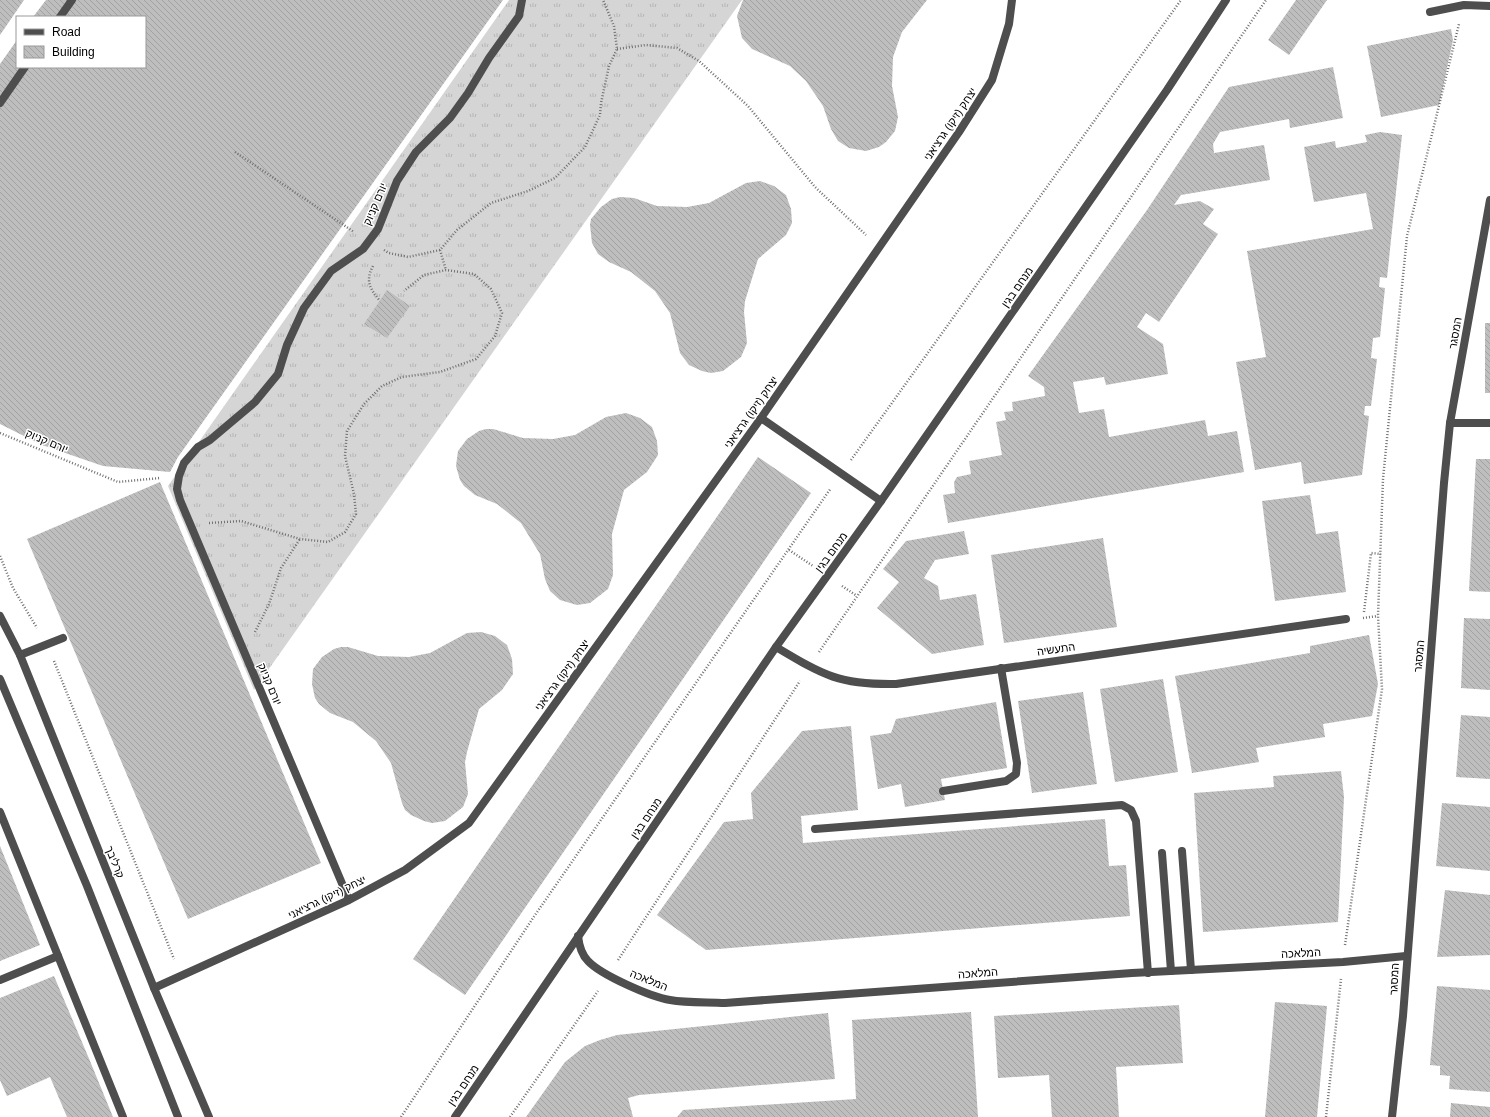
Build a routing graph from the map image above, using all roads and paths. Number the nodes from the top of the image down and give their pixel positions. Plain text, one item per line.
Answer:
1 (72, 0) edge
2 (522, 0) edge
3 (603, 0) edge
4 (1012, 0) edge
5 (1181, 0) edge
6 (1226, 0) edge
7 (1266, 0) edge
8 (1464, 6) junction
9 (1490, 6) edge
10 (1430, 12) dead end
11 (61, 16) edge
12 (617, 49) junction
13 (24, 68) edge
14 (0, 102) edge
15 (235, 152) dead end
16 (1490, 200) edge
17 (368, 242) junction
18 (879, 248) junction
19 (382, 249) junction
20 (440, 250) junction
21 (446, 270) junction
22 (404, 291) dead end
23 (380, 301) dead end
24 (761, 418) junction
25 (1450, 423) junction
26 (1490, 423) edge
27 (0, 433) edge
28 (841, 474) junction
29 (179, 476) junction
30 (881, 502) junction
31 (190, 523) junction
32 (300, 539) junction
33 (1381, 554) junction
34 (0, 556) edge
35 (0, 616) edge
36 (1346, 619) joint
37 (63, 638) dead end
38 (47, 645) junction
39 (776, 646) junction
40 (244, 651) junction
41 (20, 655) junction
42 (810, 666) junction
43 (1001, 668) junction
44 (0, 679) edge
45 (943, 791) dead end
46 (0, 812) edge
47 (815, 829) dead end
48 (1182, 851) dead end
49 (1162, 853) dead end
50 (349, 900) junction
51 (578, 936) junction
52 (58, 956) junction
53 (1406, 956) junction
54 (1343, 962) junction
55 (1191, 970) junction
56 (1171, 971) junction
57 (1148, 973) junction
58 (609, 975) junction
59 (181, 976) junction
60 (0, 980) edge
61 (154, 988) junction
62 (123, 1117) edge
63 (178, 1117) edge
64 (209, 1117) edge
65 (400, 1117) edge
66 (455, 1117) edge
67 (510, 1117) edge
68 (1326, 1117) edge
69 (1392, 1117) edge

1 - 11 street
2 - 17 street, יורם קניוק
3 - 12 path
4 - 18 street, יצחק (זיקו) גרציאני
5 - 28 path
6 - 30 street, מנחם בגין
7 - 42 path
8 - 9 street
8 - 10 street
8 - 33 path
12 - 18 path
12 - 20 path
13 - 14 street
15 - 17 path
16 - 25 street, המסגר
17 - 19 path
17 - 29 street, יורם קניוק
18 - 24 street, יצחק (זיקו) גרציאני
19 - 20 path
19 - 23 path
20 - 21 path
21 - 22 path
21 - 32 path
24 - 28 street
24 - 50 street, יצחק (זיקו) גרציאני
25 - 26 street
25 - 53 street, המסגר
27 - 29 path, יורם קניוק
28 - 30 street
28 - 65 path
29 - 31 street, יורם קניוק
30 - 39 street, מנחם בגין
31 - 32 path
31 - 40 street, יורם קניוק
32 - 40 path
33 - 36 path
33 - 54 path
34 - 38 path
35 - 41 street, קרליבך
36 - 43 street, התעשיה
37 - 38 street
38 - 41 street
38 - 59 path
39 - 42 street, התעשיה
39 - 51 street, מנחם בגין
40 - 50 street, יורם קניוק
41 - 61 street, קרליבך
42 - 43 street, התעשיה
42 - 58 path
43 - 45 street
44 - 63 street
46 - 52 street
47 - 57 street
48 - 55 street
49 - 56 street
50 - 59 street, יצחק (זיקו) גרציאני
51 - 58 street, המלאכה
51 - 66 street, מנחם בגין
52 - 60 street
52 - 62 street
53 - 54 street, המלאכה
53 - 69 street, המסגר
54 - 55 street, המלאכה
54 - 68 path
55 - 56 street, המלאכה
56 - 57 street, המלאכה
57 - 58 street, המלאכה
58 - 67 path
59 - 61 street, יצחק (זיקו) גרציאני
61 - 64 street, קרליבך

